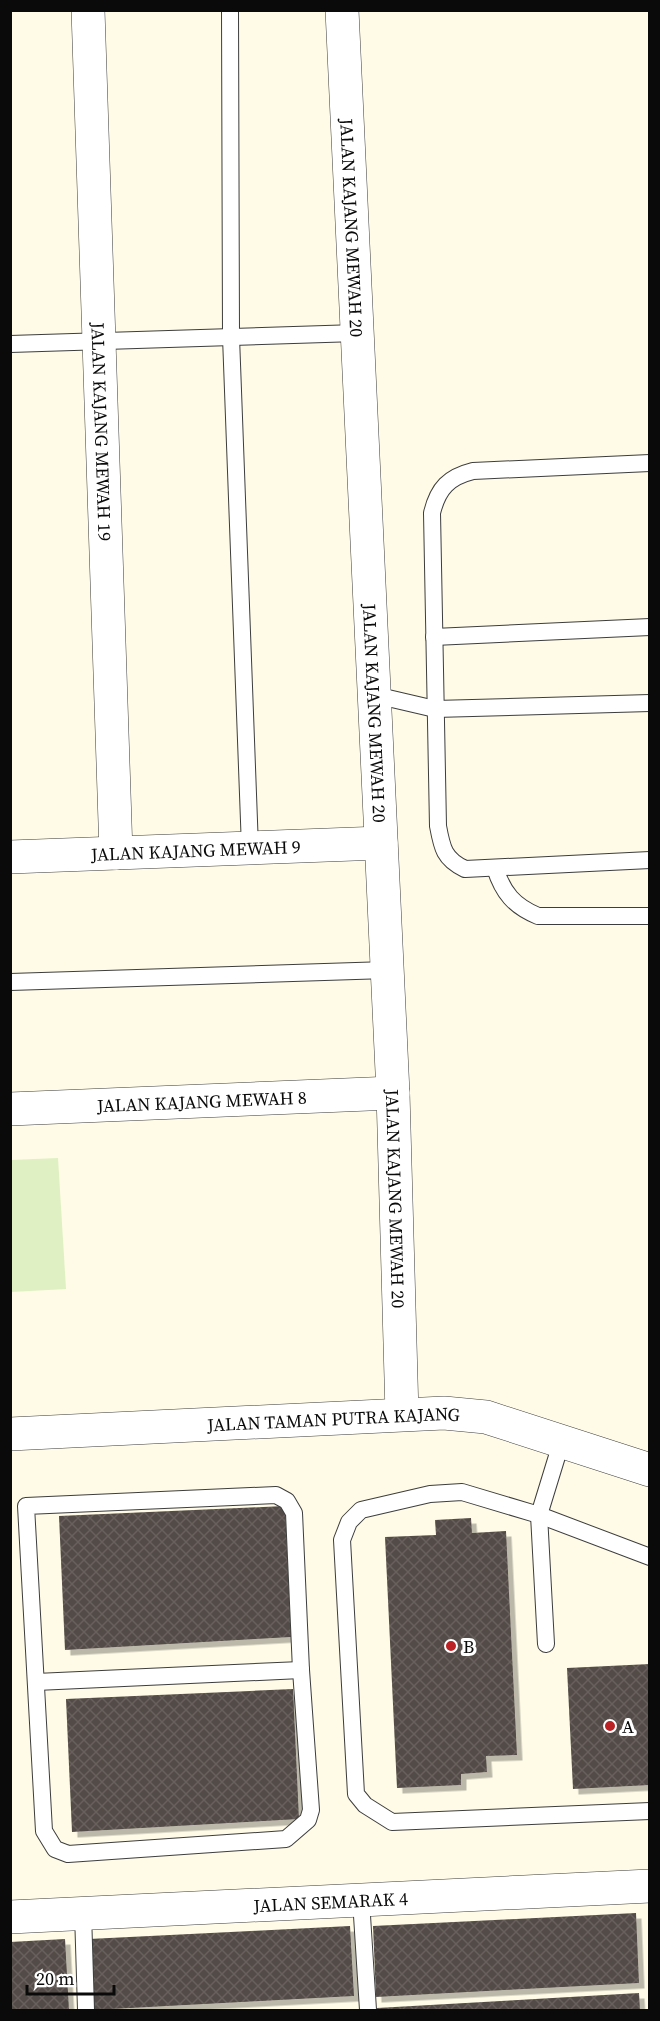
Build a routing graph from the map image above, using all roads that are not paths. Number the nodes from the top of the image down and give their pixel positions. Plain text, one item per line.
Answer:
1 (88, 10) edge
2 (230, 10) edge
3 (342, 10) edge
4 (357, 333) junction
5 (231, 337) junction
6 (99, 341) junction
7 (10, 344) edge
8 (650, 463) edge
9 (650, 627) edge
10 (434, 637) junction
11 (375, 695) junction
12 (650, 703) edge
13 (435, 709) junction
14 (381, 843) junction
15 (249, 848) junction
16 (116, 853) junction
17 (10, 857) edge
18 (650, 860) edge
19 (495, 868) junction
20 (650, 916) edge
21 (387, 970) junction
22 (10, 982) edge
23 (393, 1094) junction
24 (10, 1109) edge
25 (402, 1414) junction
26 (10, 1434) edge
27 (562, 1440) junction
28 (650, 1470) edge
29 (18, 1507) edge
30 (539, 1515) junction
31 (650, 1557) edge
32 (546, 1644) dead end
33 (301, 1670) junction
34 (36, 1682) junction
35 (650, 1811) edge
36 (650, 1886) edge
37 (361, 1900) junction
38 (83, 1913) junction
39 (10, 1917) edge
40 (86, 2010) edge
41 (368, 2010) edge

1 - 6 street, JALAN KAJANG MEWAH 19
2 - 5 lane
3 - 4 street, JALAN KAJANG MEWAH 20
4 - 5 lane
4 - 11 street, JALAN KAJANG MEWAH 20
5 - 6 lane
5 - 15 lane
6 - 7 lane
6 - 16 street, JALAN KAJANG MEWAH 19
8 - 10 lane
9 - 10 lane
10 - 13 lane
11 - 13 lane
11 - 14 street, JALAN KAJANG MEWAH 20
12 - 13 lane
13 - 19 lane
14 - 15 street, JALAN KAJANG MEWAH 9
14 - 21 street, JALAN KAJANG MEWAH 20
15 - 16 street, JALAN KAJANG MEWAH 9
16 - 17 street, JALAN KAJANG MEWAH 9
18 - 19 lane
19 - 20 lane
21 - 22 lane
21 - 23 street, JALAN KAJANG MEWAH 20
23 - 24 street, JALAN KAJANG MEWAH 8
23 - 25 street, JALAN KAJANG MEWAH 20
25 - 26 street, JALAN TAMAN PUTRA KAJANG
25 - 27 street, JALAN TAMAN PUTRA KAJANG
27 - 28 street, JALAN TAMAN PUTRA KAJANG
27 - 30 lane
29 - 33 lane
29 - 34 lane
30 - 31 lane
30 - 32 lane
30 - 35 lane
33 - 34 lane
33 - 34 lane
36 - 37 street, JALAN SEMARAK 4
37 - 38 street, JALAN SEMARAK 4
37 - 41 lane
38 - 39 street, JALAN SEMARAK 4
38 - 40 lane

